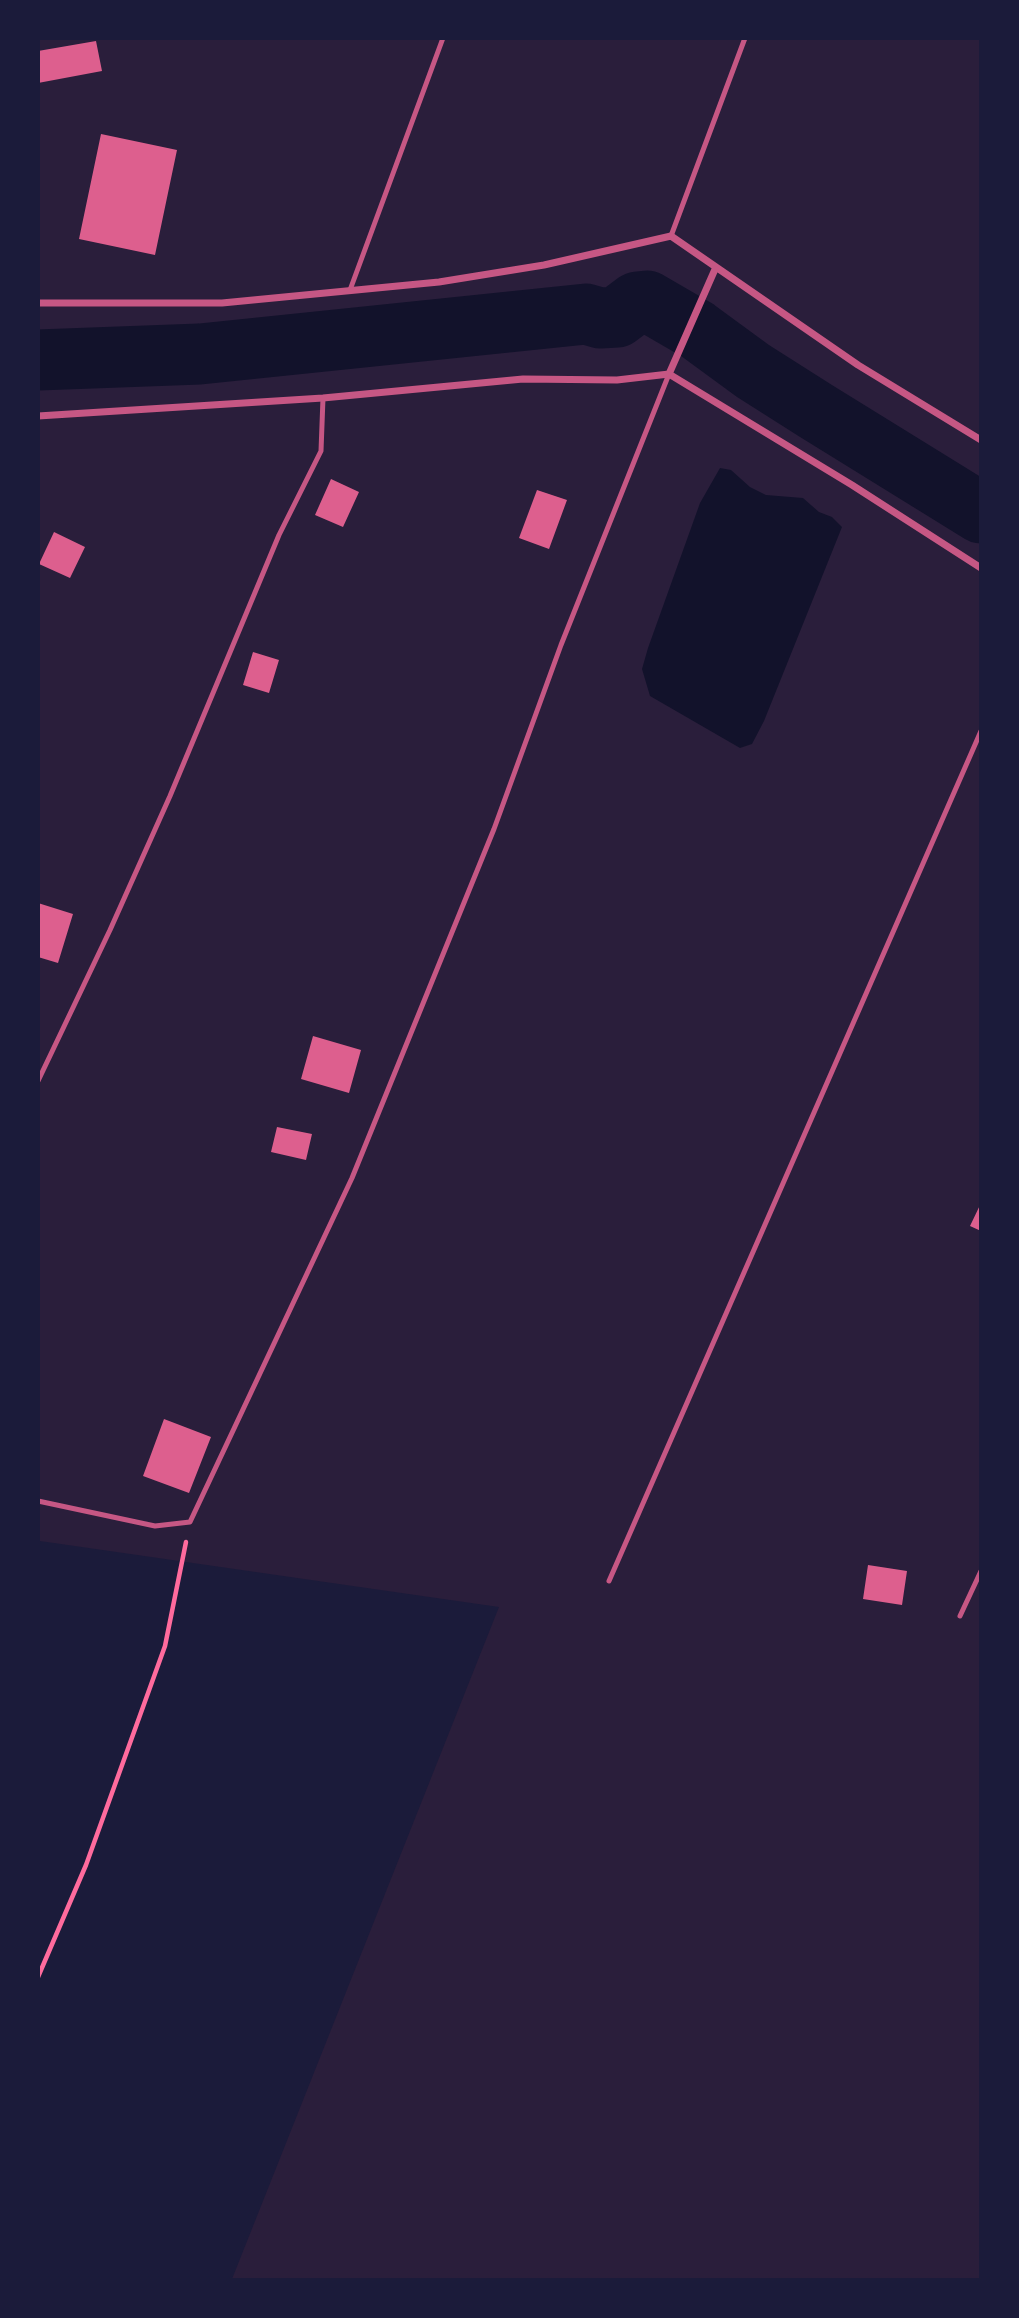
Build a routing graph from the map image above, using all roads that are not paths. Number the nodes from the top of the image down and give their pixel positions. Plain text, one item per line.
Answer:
1 (443, 38) edge
2 (746, 38) edge
3 (671, 236) junction
4 (716, 267) junction
5 (350, 290) junction
6 (38, 303) edge
7 (669, 374) junction
8 (323, 398) junction
9 (38, 416) edge
10 (981, 440) edge
11 (981, 568) edge
12 (981, 731) edge
13 (38, 1081) edge
14 (38, 1501) edge
15 (981, 1571) edge
16 (609, 1581) dead end
17 (960, 1616) dead end

1 - 5 lane
2 - 3 lane
3 - 4 street
3 - 5 street
4 - 7 street
4 - 10 street
5 - 6 street
7 - 8 street
7 - 11 street
7 - 14 lane
8 - 9 street
8 - 13 lane
12 - 16 lane
15 - 17 lane

